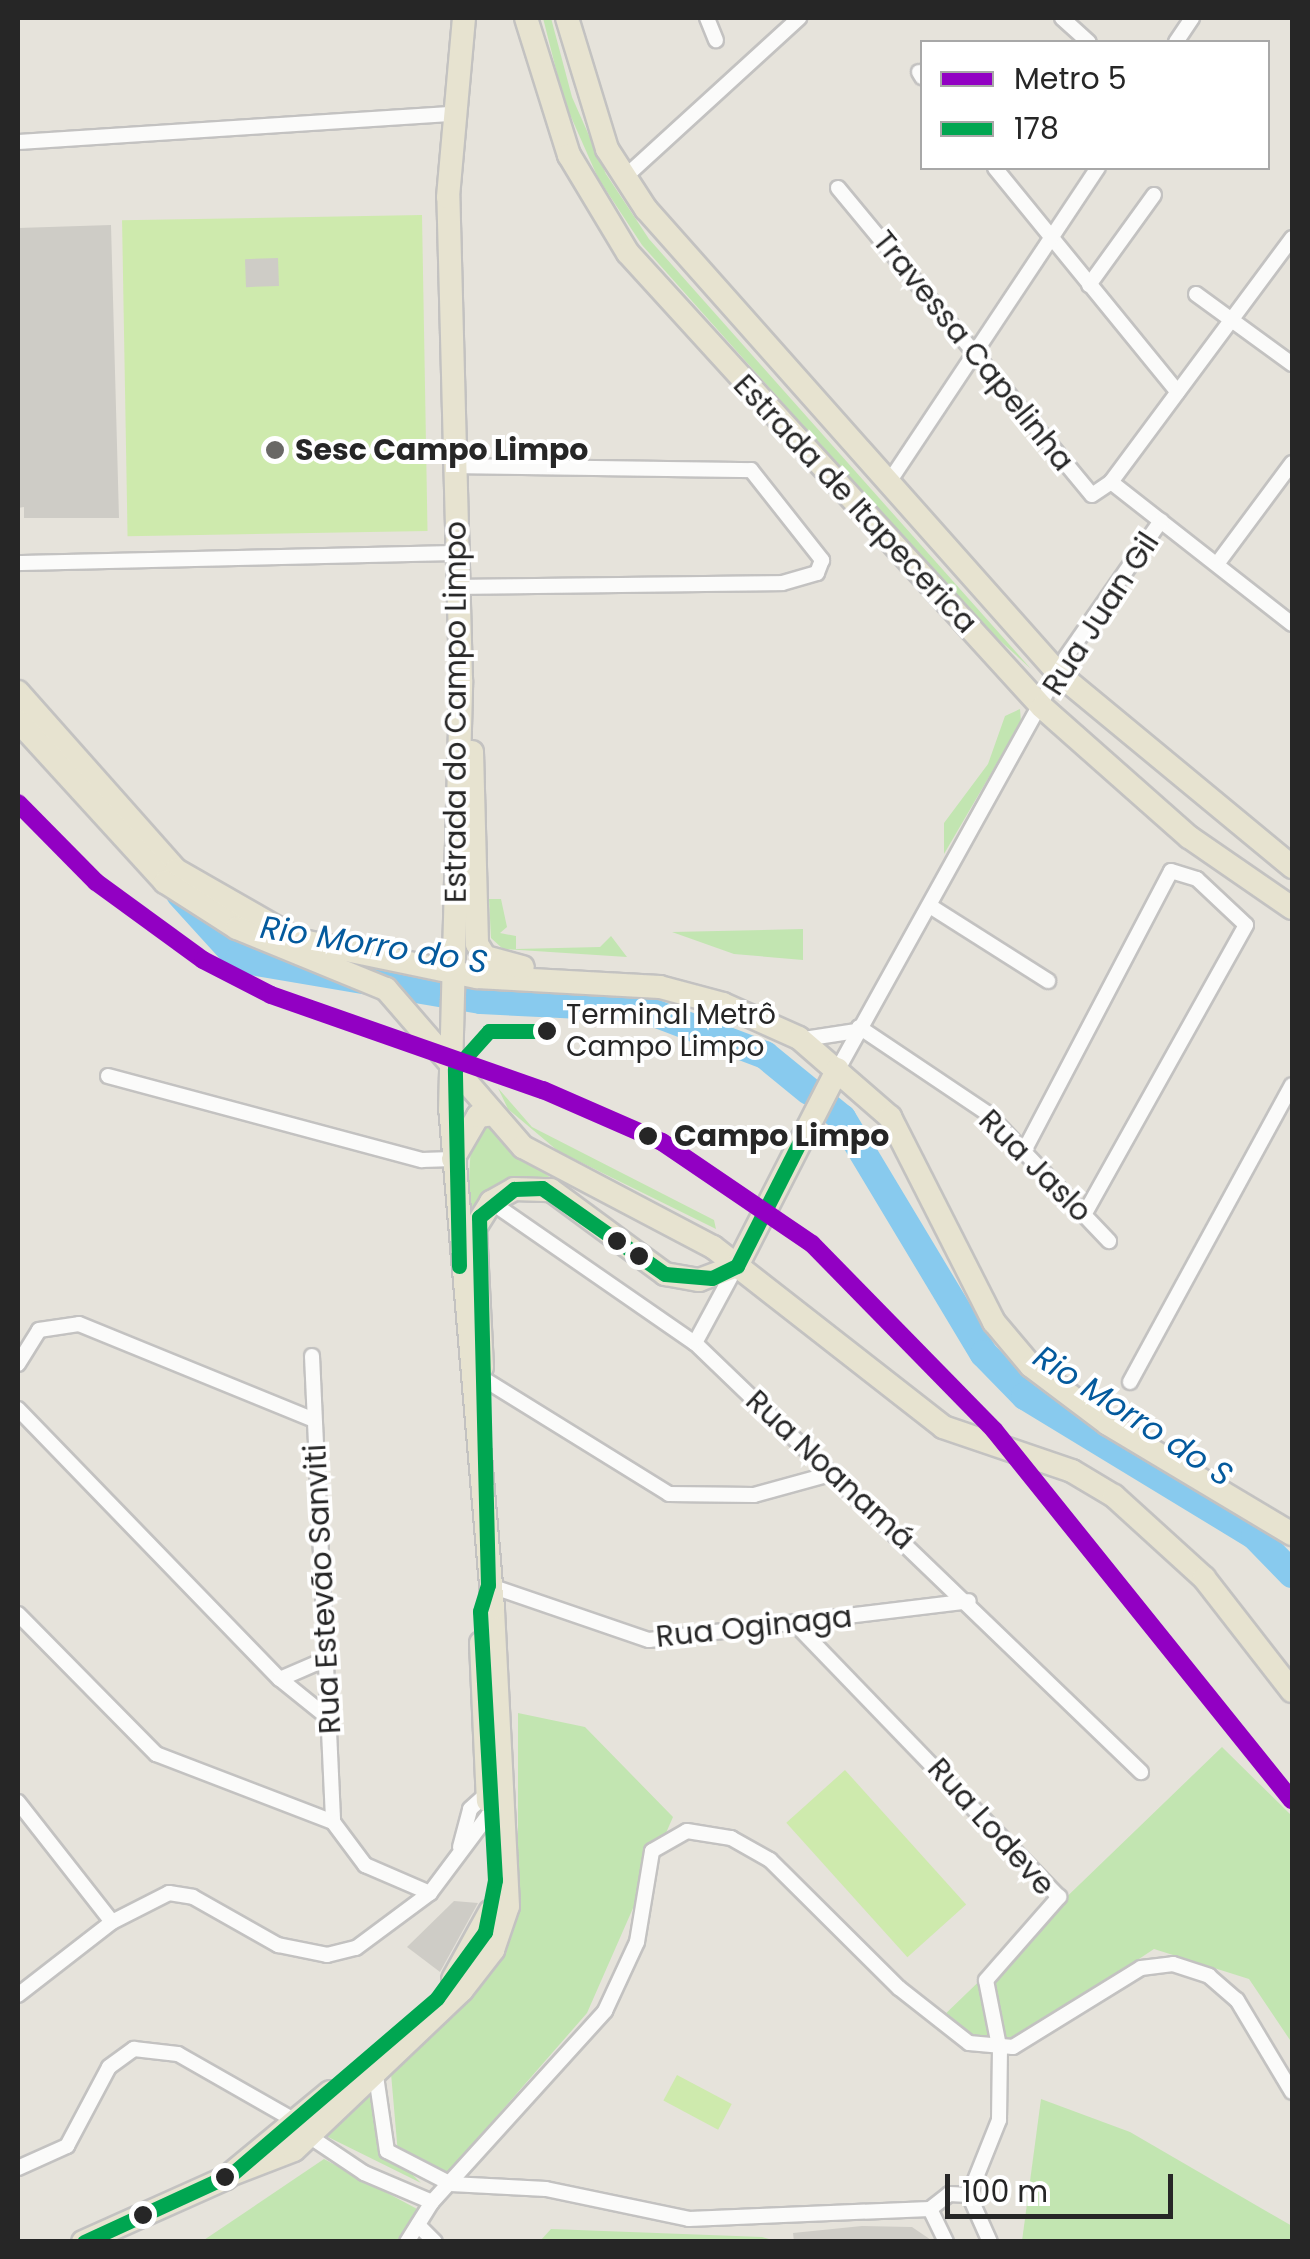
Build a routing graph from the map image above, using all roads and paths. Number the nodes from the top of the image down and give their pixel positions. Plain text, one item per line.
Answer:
1 (464, 18) edge
2 (526, 18) edge
3 (566, 18) edge
4 (707, 18) edge
5 (799, 18) edge
6 (1062, 18) edge
7 (1192, 18) edge
8 (716, 40) dead end
9 (1086, 40) edge
10 (1177, 40) edge
11 (454, 114) junction
12 (18, 142) edge
13 (997, 170) edge
14 (1097, 170) edge
15 (624, 176) junction
16 (838, 188) dead end
17 (1154, 196) dead end
18 (1052, 238) junction
19 (1292, 238) edge
20 (1089, 284) junction
21 (1196, 294) dead end
22 (1234, 320) junction
23 (975, 354) junction
24 (1292, 364) edge
25 (1178, 392) junction
26 (1292, 463) edge
27 (456, 466) junction
28 (1111, 482) junction
29 (887, 485) junction
30 (1161, 521) junction
31 (458, 554) junction
32 (18, 564) edge
33 (1217, 564) junction
34 (459, 587) junction
35 (1292, 624) edge
36 (1059, 674) junction
37 (461, 680) junction
38 (18, 692) edge
39 (1042, 707) junction
40 (18, 721) edge
41 (1292, 867) edge
42 (930, 906) junction
43 (1292, 908) edge
44 (453, 973) junction
45 (610, 981) junction
46 (1048, 982) dead end
47 (855, 1034) junction
48 (799, 1038) junction
49 (838, 1069) junction
50 (455, 1070) junction
51 (108, 1076) dead end
52 (1292, 1086) edge
53 (494, 1114) junction
54 (1024, 1150) junction
55 (453, 1159) junction
56 (491, 1202) junction
57 (1084, 1214) junction
58 (1109, 1241) dead end
59 (737, 1266) junction
60 (695, 1342) junction
61 (312, 1356) dead end
62 (18, 1364) edge
63 (476, 1373) junction
64 (1130, 1382) dead end
65 (18, 1408) edge
66 (314, 1420) junction
67 (834, 1474) junction
68 (1292, 1534) edge
69 (488, 1586) junction
70 (969, 1601) junction
71 (18, 1614) edge
72 (796, 1625) junction
73 (326, 1659) junction
74 (280, 1678) junction
75 (1292, 1691) edge
76 (332, 1721) junction
77 (1142, 1772) dead end
78 (18, 1802) edge
79 (496, 1802) junction
80 (333, 1822) junction
81 (460, 1847) junction
82 (430, 1893) junction
83 (112, 1922) junction
84 (18, 1995) edge
85 (1000, 2051) junction
86 (375, 2069) junction
87 (1292, 2092) edge
88 (301, 2130) junction
89 (18, 2168) edge
90 (452, 2184) junction
91 (969, 2195) junction
92 (432, 2202) junction
93 (930, 2208) junction
94 (418, 2225) junction
95 (83, 2242) edge
96 (407, 2242) edge
97 (435, 2242) edge
98 (946, 2242) edge
99 (990, 2242) edge

1 - 11 main road, Estrada do Campo Limpo
2 - 39 main road, Estrada de Itapecerica
3 - 15 main road, Estrada de Itapecerica
4 - 8 street
5 - 15 street
6 - 9 street
7 - 10 street
11 - 12 street
11 - 27 main road, Estrada do Campo Limpo
13 - 18 street
14 - 18 street
15 - 29 main road, Estrada de Itapecerica
16 - 23 street, Travessa Capelinha
17 - 20 street
18 - 20 street
18 - 23 street
19 - 22 street
20 - 25 street
21 - 22 street
22 - 24 street
22 - 25 street
23 - 28 street, Travessa Capelinha
23 - 29 street
25 - 28 street
26 - 33 street
27 - 31 main road, Estrada do Campo Limpo
27 - 34 street
28 - 30 street
29 - 36 main road, Estrada de Itapecerica
30 - 33 street
30 - 36 street, Rua Juan Gil
31 - 32 street
31 - 34 main road, Estrada do Campo Limpo
33 - 35 street
34 - 37 main road, Estrada do Campo Limpo
36 - 39 street, Rua Juan Gil
36 - 41 main road, Estrada de Itapecerica
37 - 44 main road, Estrada do Campo Limpo
37 - 45 main road
38 - 44 main road
39 - 42 street, Rua Juan Gil
39 - 43 main road, Estrada de Itapecerica
40 - 50 main road
42 - 46 street
42 - 47 street, Rua Juan Gil
44 - 45 main road
44 - 50 main road, Estrada do Campo Limpo
45 - 48 main road
47 - 48 street
47 - 49 street, Rua Juan Gil
47 - 54 street, Rua Jaslo
48 - 49 main road
49 - 59 main road
49 - 68 main road
50 - 53 main road
50 - 55 main road, Estrada do Campo Limpo
51 - 55 street
52 - 64 street
53 - 55 main road
53 - 59 main road
54 - 57 street, Rua Jaslo
54 - 57 street
55 - 63 main road, Estrada do Campo Limpo
56 - 59 main road
56 - 60 street, Rua Noanamá
56 - 63 main road
57 - 58 street, Rua Jaslo
59 - 60 street
59 - 75 main road
60 - 67 street, Rua Noanamá
61 - 66 street, Rua Estevão Sanviti
62 - 66 street
63 - 67 street
63 - 69 main road, Estrada do Campo Limpo
65 - 74 street
66 - 73 street, Rua Estevão Sanviti
67 - 70 street, Rua Noanamá
69 - 72 street, Rua Oginaga
69 - 79 main road, Estrada do Campo Limpo
70 - 72 street, Rua Oginaga
70 - 77 street, Rua Noanamá
71 - 80 street
72 - 85 street, Rua Lodeve
73 - 74 street
73 - 76 street, Rua Estevão Sanviti
74 - 76 street
76 - 80 street, Rua Estevão Sanviti
78 - 83 street
79 - 81 street
79 - 81 street
79 - 86 main road, Estrada do Campo Limpo
79 - 88 main road, Estrada do Campo Limpo
80 - 82 street
81 - 82 street
82 - 83 street
83 - 84 street
85 - 87 street
85 - 90 street
85 - 91 street
86 - 88 main road, Estrada do Campo Limpo
86 - 90 street
88 - 89 street
88 - 92 street
88 - 95 main road, Estrada do Campo Limpo
90 - 92 street
90 - 93 street
91 - 93 street
91 - 99 street
92 - 94 street
93 - 98 street
94 - 96 street
94 - 97 street

